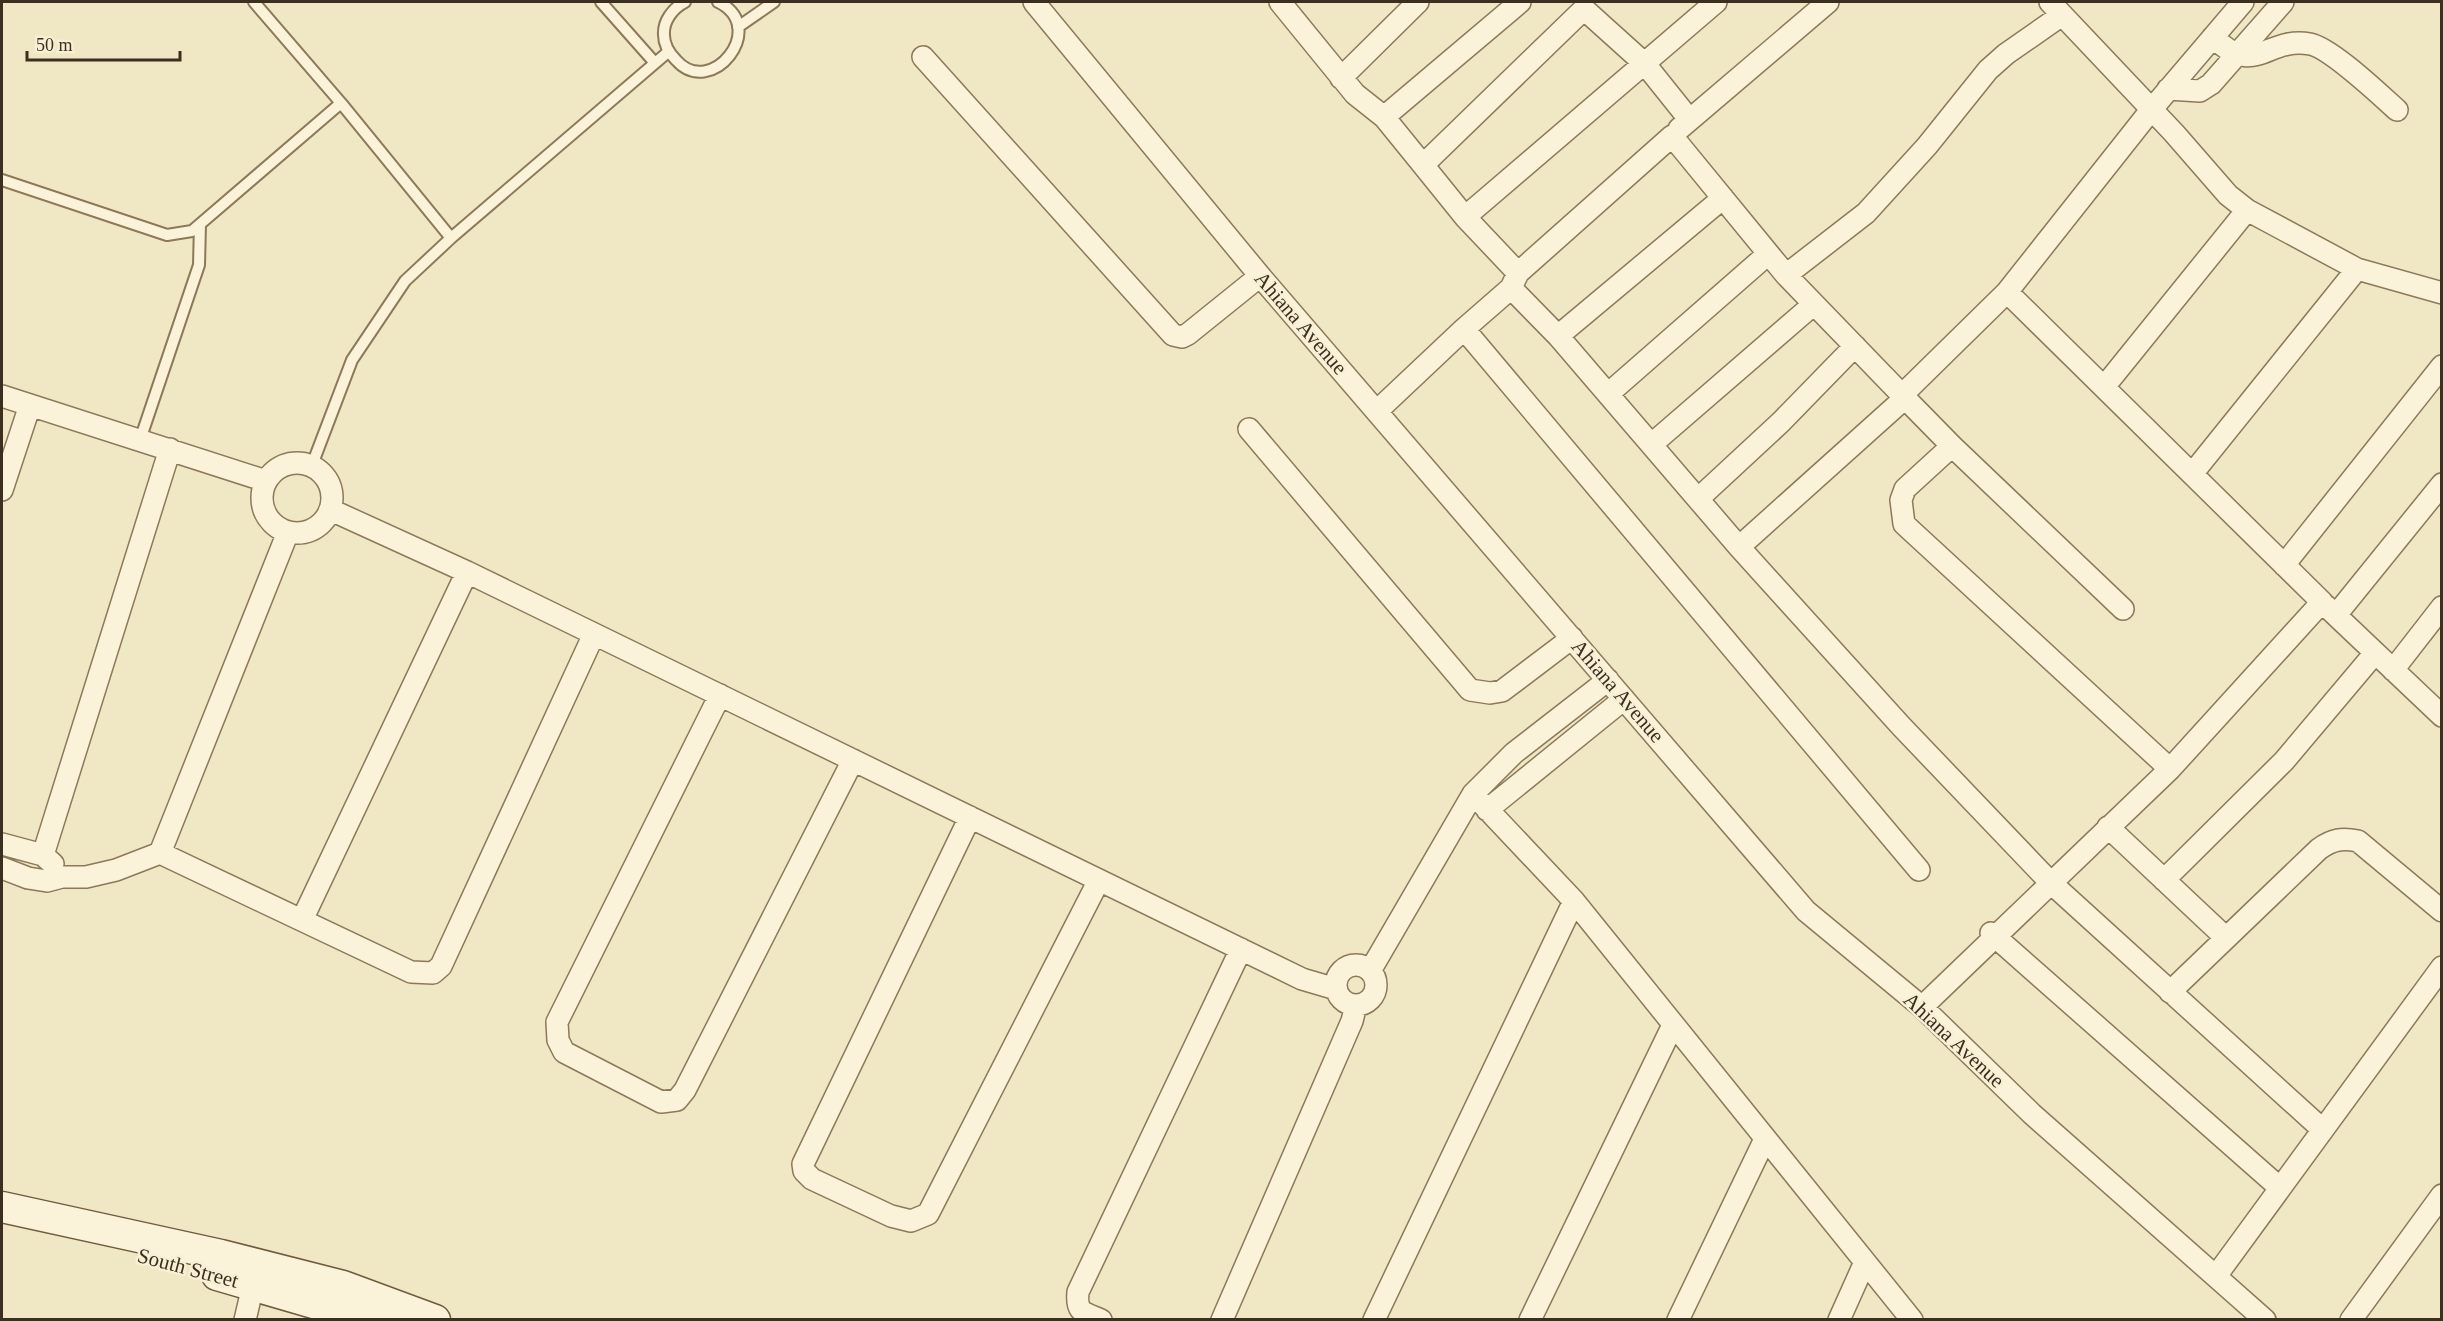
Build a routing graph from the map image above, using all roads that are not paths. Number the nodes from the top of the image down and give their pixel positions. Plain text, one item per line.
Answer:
1 (254, 2) edge
2 (601, 2) edge
3 (685, 2) edge
4 (718, 2) edge
5 (774, 2) edge
6 (1034, 2) edge
7 (1280, 2) edge
8 (1418, 2) edge
9 (1520, 2) edge
10 (1716, 2) edge
11 (1828, 2) edge
12 (2243, 2) edge
13 (2283, 2) edge
14 (1585, 4) edge
15 (2056, 8) edge
16 (738, 27) junction
17 (2212, 37) junction
18 (668, 52) junction
19 (2237, 55) junction
20 (923, 57) dead end
21 (655, 63) junction
22 (1646, 64) junction
23 (1341, 78) junction
24 (2168, 89) junction
25 (341, 103) junction
26 (2151, 110) junction
27 (2397, 110) dead end
28 (1384, 117) junction
29 (1689, 119) junction
30 (1672, 136) junction
31 (1423, 165) junction
32 (2, 180) edge
33 (1723, 198) junction
34 (2247, 210) junction
35 (1465, 217) junction
36 (201, 224) junction
37 (451, 238) junction
38 (1768, 254) junction
39 (2357, 269) junction
40 (1786, 275) junction
41 (1260, 276) junction
42 (1514, 281) junction
43 (2007, 292) junction
44 (2442, 293) edge
45 (1814, 304) junction
46 (1464, 329) junction
47 (1558, 336) junction
48 (1855, 346) junction
49 (2442, 366) edge
50 (2104, 387) junction
51 (1608, 394) junction
52 (2, 396) edge
53 (1904, 396) junction
54 (30, 405) junction
55 (1377, 411) junction
56 (1249, 429) dead end
57 (140, 440) junction
58 (1652, 444) junction
59 (1952, 446) junction
60 (170, 449) junction
61 (312, 465) junction
62 (2192, 474) junction
63 (266, 481) junction
64 (2442, 484) edge
65 (2, 490) edge
66 (1699, 498) junction
67 (331, 510) junction
68 (288, 532) junction
69 (1739, 547) junction
70 (2284, 565) junction
71 (467, 572) junction
72 (2442, 607) edge
73 (2123, 609) dead end
74 (2329, 609) junction
75 (594, 634) junction
76 (1572, 638) junction
77 (2375, 652) junction
78 (2393, 670) junction
79 (1608, 680) junction
80 (720, 695) junction
81 (1624, 699) junction
82 (2442, 716) edge
83 (853, 760) junction
84 (2170, 769) junction
85 (1473, 794) junction
86 (1487, 810) junction
87 (970, 817) junction
88 (2108, 827) junction
89 (2, 844) edge
90 (160, 853) junction
91 (43, 855) junction
92 (2, 868) edge
93 (1919, 870) dead end
94 (62, 877) junction
95 (2164, 879) junction
96 (1099, 880) junction
97 (2050, 882) junction
98 (1574, 901) junction
99 (2442, 911) edge
100 (302, 920) junction
101 (1993, 934) junction
102 (2226, 938) junction
103 (1241, 949) junction
104 (2442, 967) edge
105 (1370, 971) junction
106 (1336, 988) junction
107 (2170, 992) junction
108 (1356, 1005) junction
109 (1922, 1007) junction
110 (1673, 1024) junction
111 (2322, 1130) junction
112 (1765, 1138) junction
113 (2280, 1188) junction
114 (2442, 1195) edge
115 (2, 1207) edge
116 (2, 1224) edge
117 (1865, 1262) junction
118 (255, 1274) junction
119 (2216, 1276) junction
120 (245, 1320) edge
121 (372, 1320) edge
122 (435, 1320) edge
123 (1101, 1320) edge
124 (1222, 1320) edge
125 (1374, 1320) edge
126 (1530, 1320) edge
127 (1678, 1320) edge
128 (1839, 1320) edge
129 (1912, 1320) edge
130 (2265, 1320) edge
131 (2351, 1320) edge

1 - 25 lane
2 - 21 lane
3 - 18 lane
4 - 16 lane
5 - 16 lane
6 - 41 street, Ahiana Avenue
7 - 23 street
8 - 23 street
9 - 28 street
10 - 22 street
11 - 29 street
12 - 17 street
13 - 19 street
14 - 22 street
14 - 31 street
15 - 26 street
15 - 40 street
16 - 18 lane
17 - 19 street
17 - 24 street
18 - 21 lane
19 - 24 street
19 - 27 street
20 - 41 street
21 - 37 lane
22 - 29 street
22 - 35 street
23 - 28 street
24 - 26 street
25 - 36 lane
25 - 37 lane
26 - 34 street
26 - 43 street
28 - 31 street
29 - 30 street
30 - 33 street
30 - 42 street
31 - 35 street
32 - 36 lane
33 - 38 street
33 - 47 street
34 - 39 street
34 - 50 street
35 - 42 street
36 - 57 lane
37 - 61 lane
38 - 40 street
38 - 51 street
39 - 44 street
39 - 62 street
40 - 45 street
41 - 55 street, Ahiana Avenue
42 - 46 street
42 - 47 street
43 - 50 street
43 - 53 street
45 - 48 street
45 - 58 street
46 - 55 street
46 - 93 street
47 - 51 street
48 - 53 street
48 - 66 street
49 - 70 street
50 - 62 street
51 - 58 street
52 - 54 street
53 - 59 street
53 - 69 street
54 - 57 street
54 - 65 street
55 - 76 street, Ahiana Avenue
56 - 76 street
57 - 60 street
58 - 66 street
59 - 73 street
59 - 84 street
60 - 63 street
60 - 91 street
61 - 63 street
61 - 67 street
62 - 70 street
63 - 68 street
64 - 74 street
66 - 69 street
67 - 68 street
67 - 71 street
68 - 90 street
69 - 97 street
70 - 74 street
71 - 75 street
71 - 100 street
72 - 78 street
74 - 77 street
74 - 84 street
75 - 80 street
75 - 100 street
76 - 79 street, Ahiana Avenue
77 - 78 street
77 - 95 street
78 - 82 street
79 - 81 street, Ahiana Avenue
79 - 85 street
80 - 83 street
80 - 83 street
81 - 86 street
81 - 109 street, Ahiana Avenue
83 - 87 street
84 - 88 street
85 - 86 street
85 - 105 street
86 - 98 street
87 - 96 street
87 - 96 street
88 - 95 street
88 - 97 street
89 - 91 street
90 - 94 street
90 - 100 street
91 - 94 street
92 - 94 street
95 - 102 street
96 - 103 street
97 - 101 street
97 - 107 street
98 - 110 street
98 - 125 street
99 - 102 street
101 - 109 street
101 - 113 street
102 - 107 street
103 - 106 street
103 - 123 street
104 - 111 street
105 - 106 street
105 - 108 street
106 - 108 street
107 - 111 street
108 - 124 street
109 - 119 street, Ahiana Avenue
110 - 112 street
110 - 126 street
111 - 113 street
112 - 117 street
112 - 127 street
113 - 119 street
114 - 131 street
115 - 118 street
116 - 118 street, South Street
117 - 128 street
117 - 129 street
118 - 120 street
118 - 121 street, South Street
118 - 122 street
119 - 130 street, Ahiana Avenue

